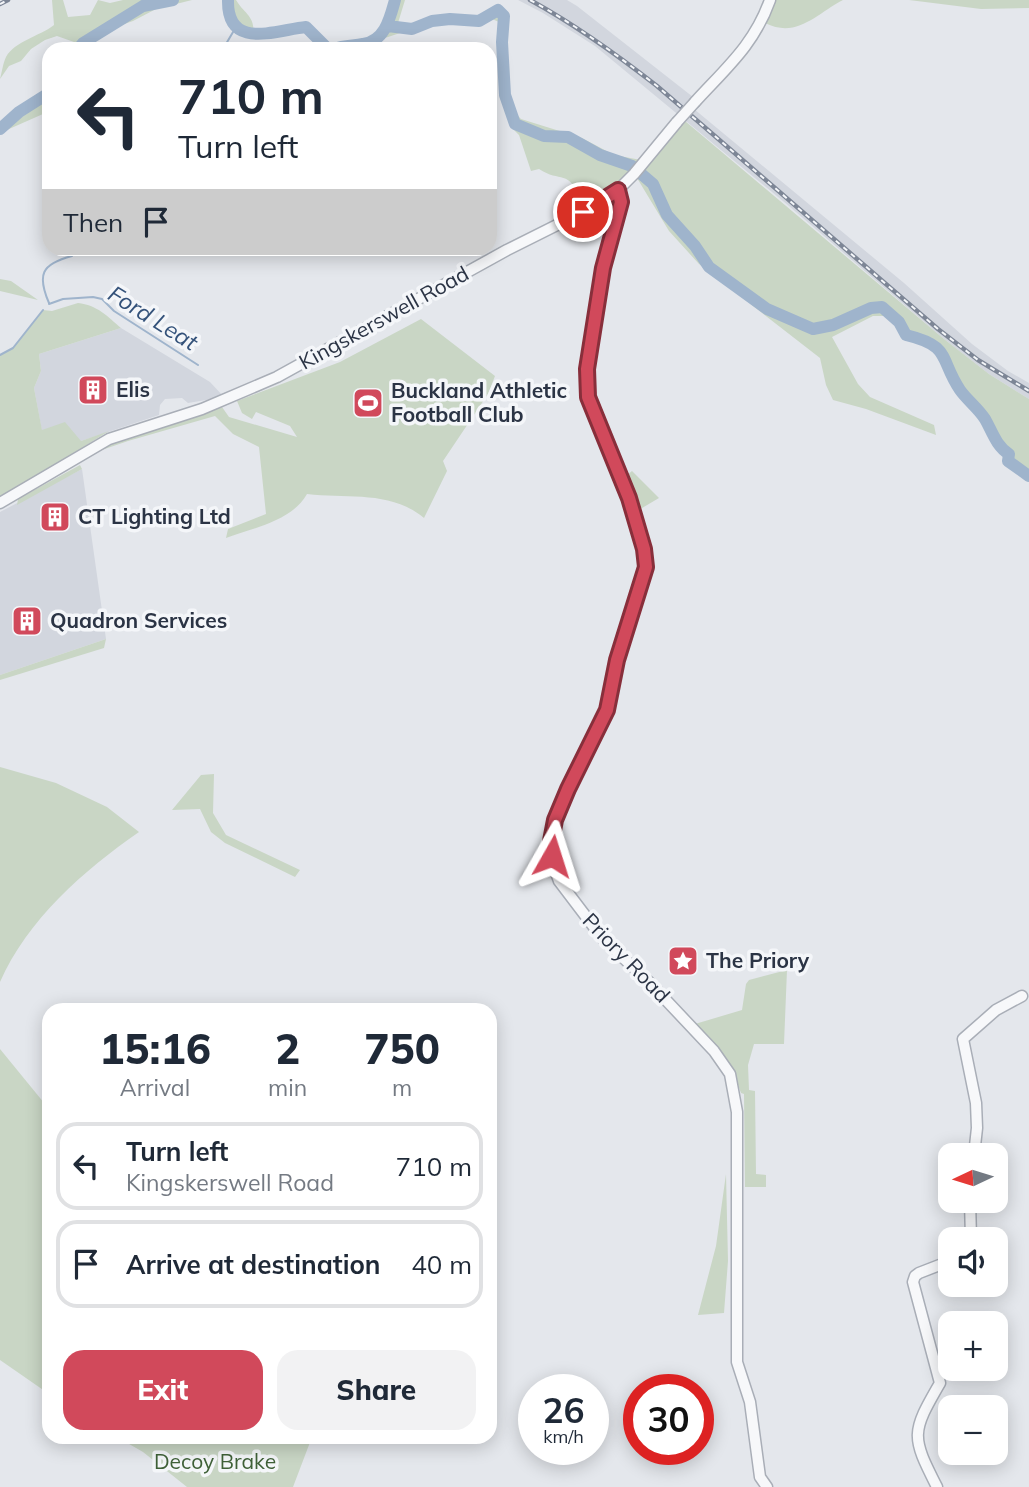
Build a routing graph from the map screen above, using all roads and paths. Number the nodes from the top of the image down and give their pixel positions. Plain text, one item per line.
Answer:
1 (770, 0) edge
2 (618, 190) junction
3 (496, 256) edge
4 (497, 256) edge
5 (0, 503) edge
6 (1022, 996) dead end
7 (975, 1143) edge
8 (938, 1266) edge
9 (767, 1487) edge
10 (937, 1487) edge

1 - 2 street, Kingskerswell Road, bridge
2 - 4 street, Kingskerswell Road
2 - 9 street, Priory Road
3 - 5 street, Kingskerswell Road
6 - 7 street
8 - 10 street

